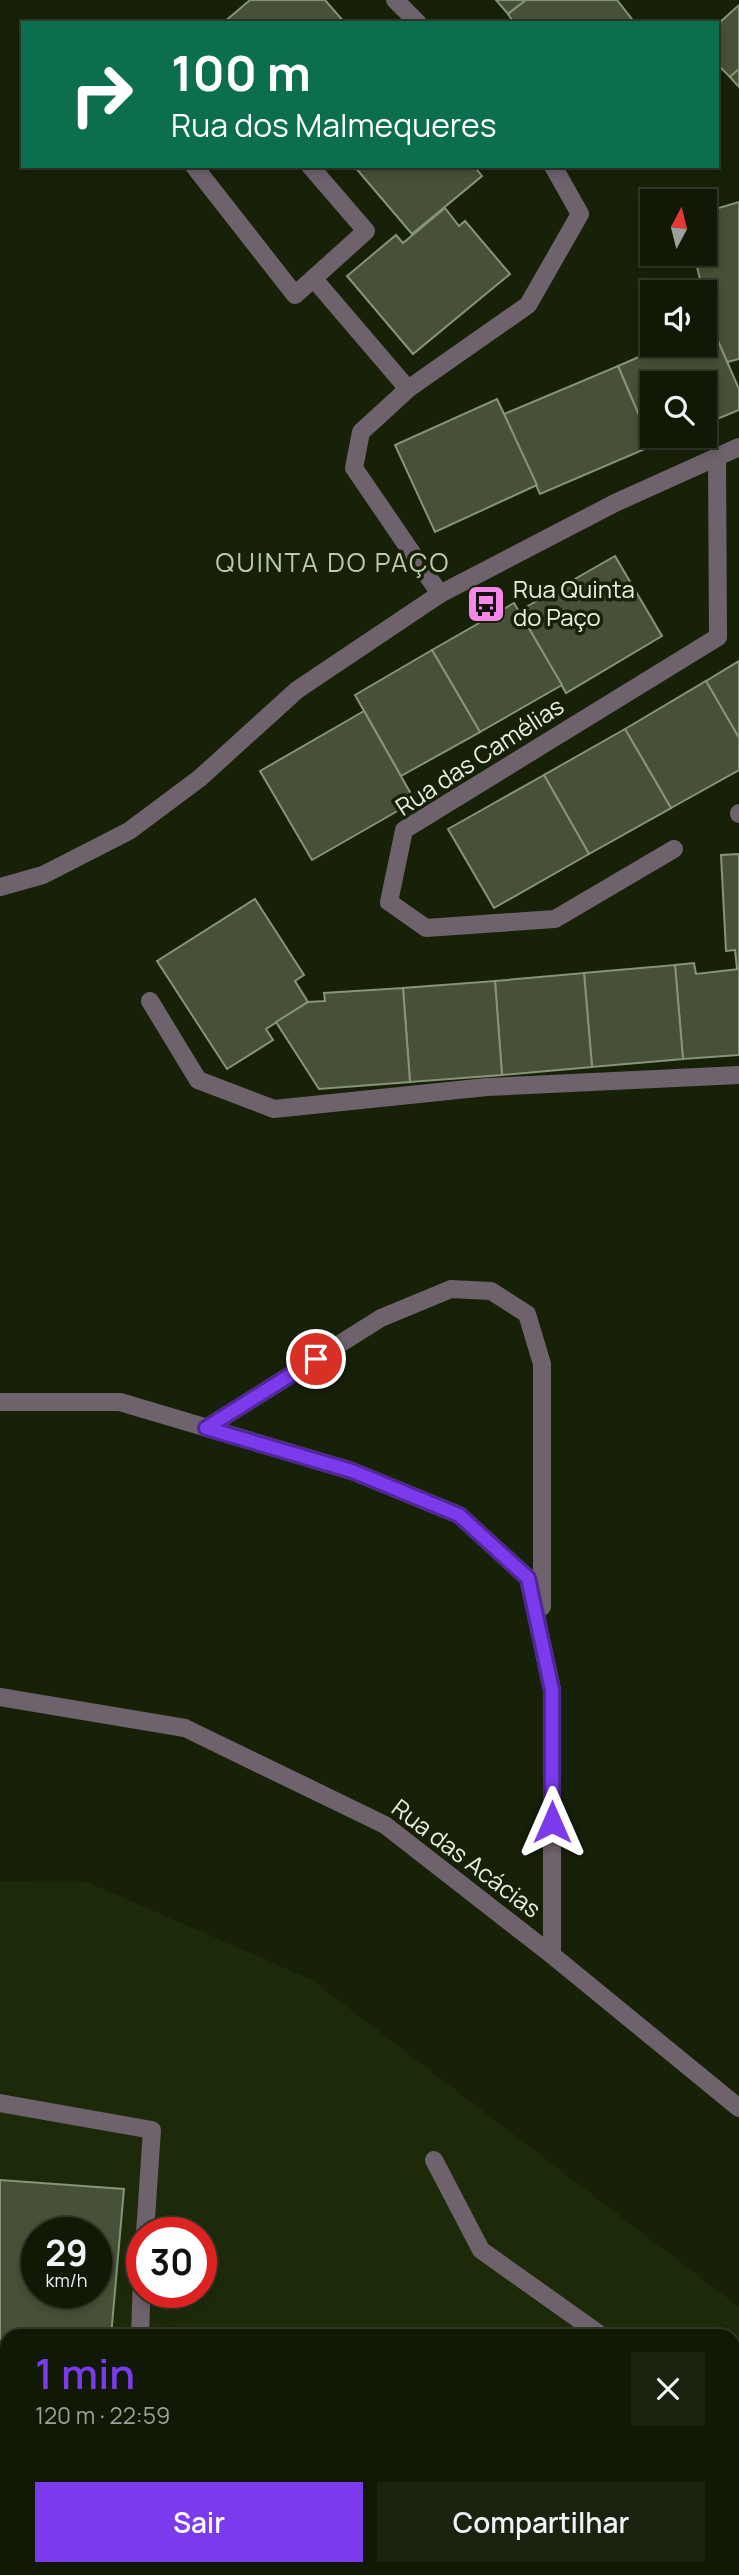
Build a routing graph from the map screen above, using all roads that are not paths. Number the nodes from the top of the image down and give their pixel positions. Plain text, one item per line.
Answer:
1 (395, 0) edge
2 (416, 21) edge
3 (196, 168) edge
4 (312, 168) edge
5 (553, 168) edge
6 (314, 279) junction
7 (408, 389) junction
8 (739, 447) edge
9 (717, 456) junction
10 (440, 594) junction
11 (674, 849) dead end
12 (0, 887) edge
13 (150, 1001) dead end
14 (739, 1076) edge
15 (0, 1402) edge
16 (206, 1428) junction
17 (542, 1641) junction
18 (0, 1697) edge
19 (552, 1955) junction
20 (0, 2103) edge
21 (739, 2108) edge
22 (434, 2160) dead end
23 (146, 2217) edge
24 (140, 2308) edge
25 (139, 2329) edge
26 (592, 2329) edge

1 - 2 street
3 - 6 street
4 - 6 street
5 - 7 street
6 - 7 street
7 - 10 street
8 - 9 street
9 - 10 street
9 - 11 street, Rua das Camélias
10 - 12 street
13 - 14 street
15 - 16 street
16 - 17 street
16 - 17 street
17 - 19 street
18 - 19 street, Rua das Acácias
19 - 21 street, Rua das Acácias
20 - 23 street
22 - 26 street
24 - 25 street

